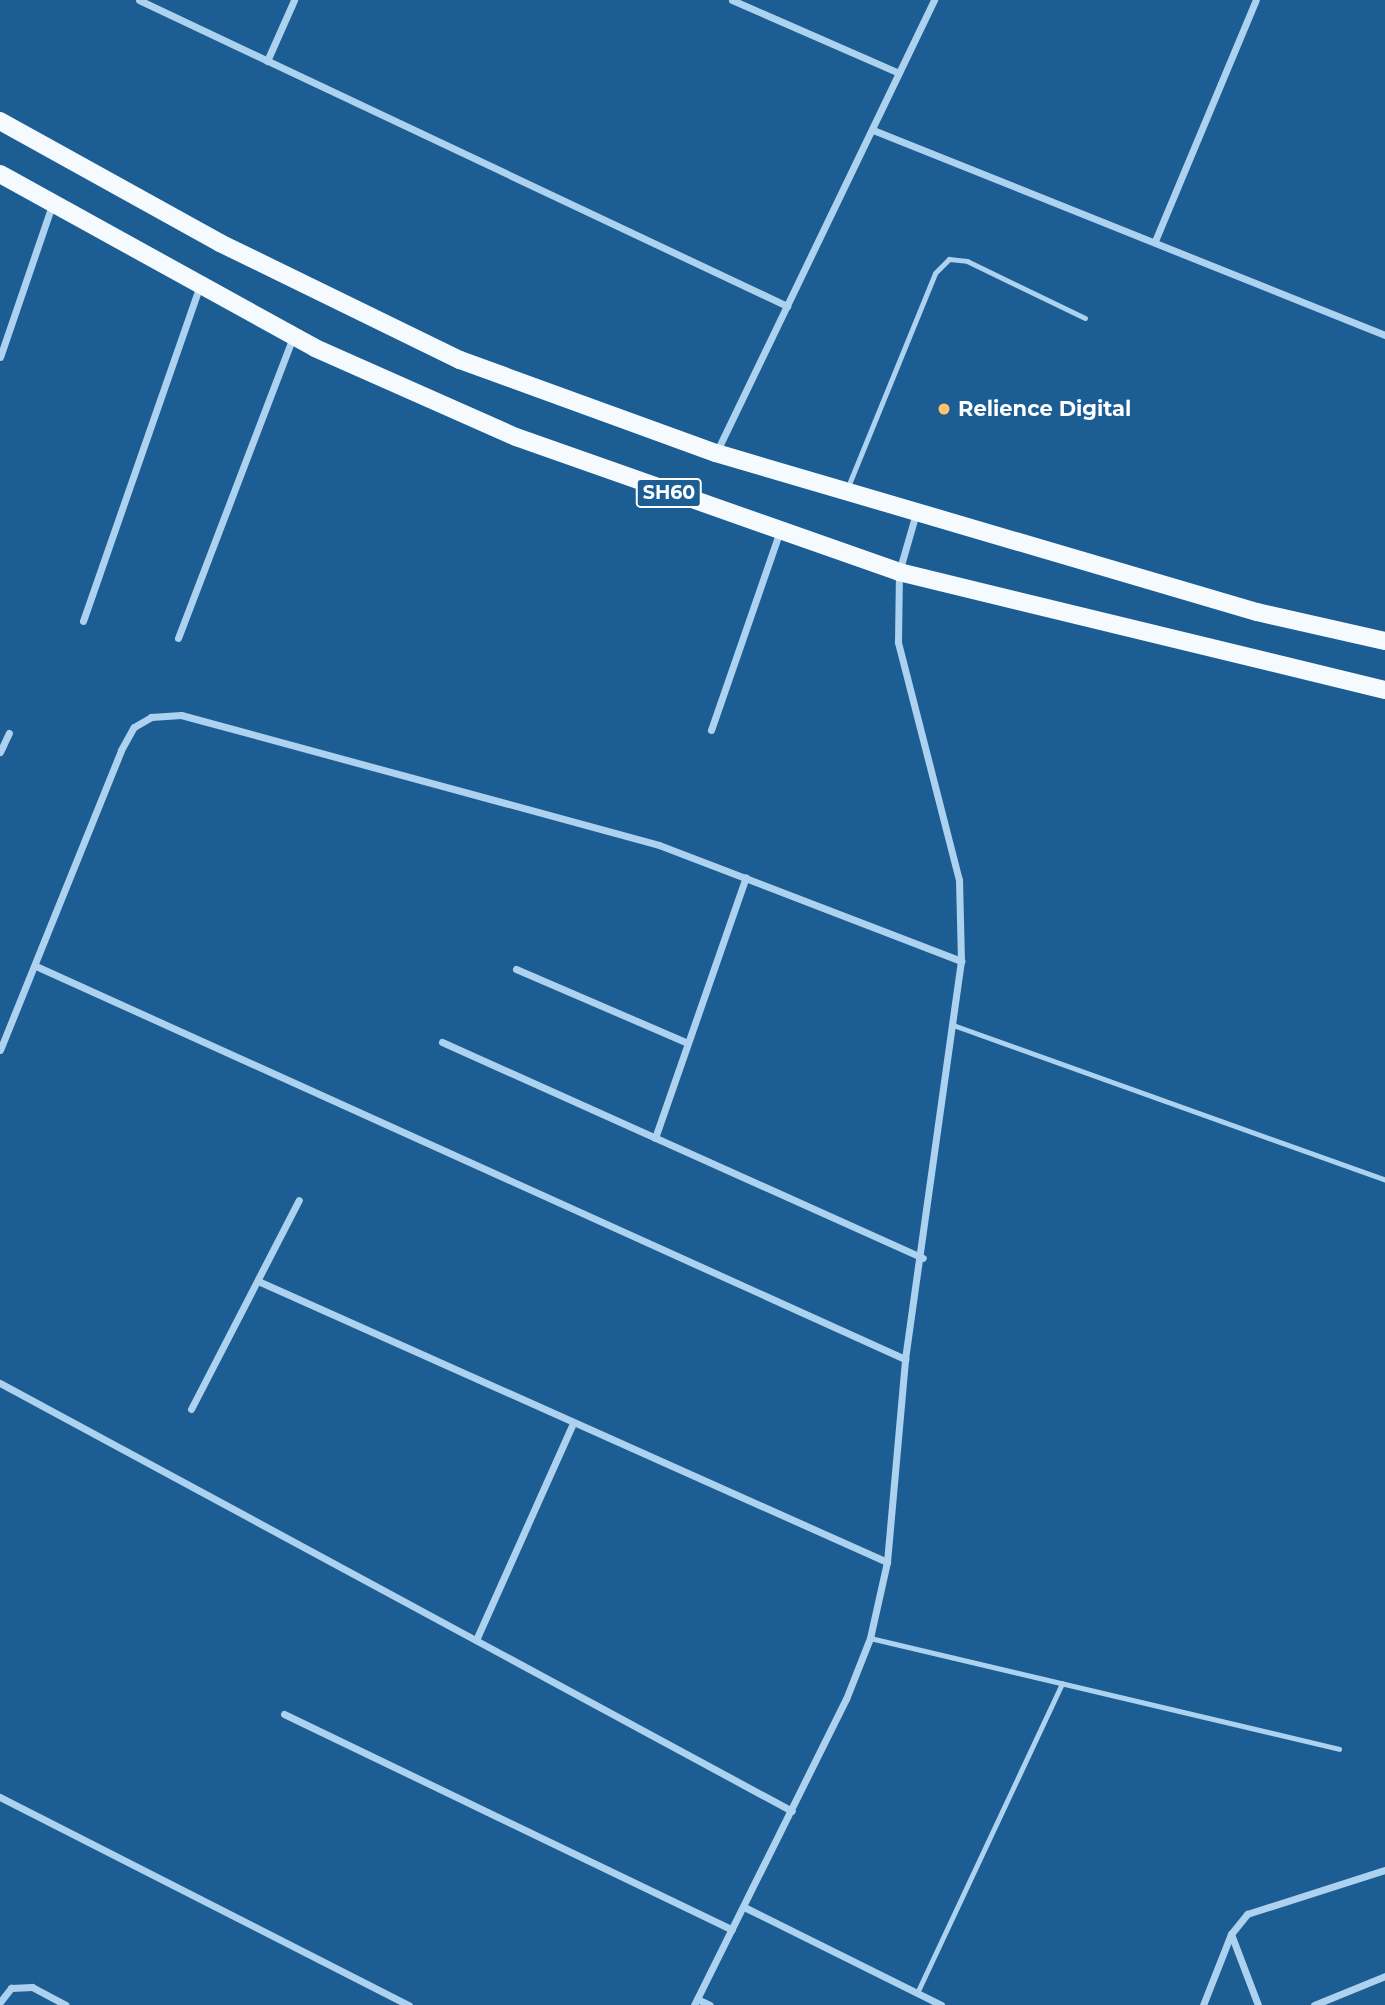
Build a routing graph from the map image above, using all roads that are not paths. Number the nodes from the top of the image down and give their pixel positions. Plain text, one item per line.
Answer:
1 (139, 0) edge
2 (162, 0) edge
3 (294, 0) edge
4 (732, 0) edge
5 (934, 0) edge
6 (1256, 0) edge
7 (159, 9) junction
8 (267, 61) junction
9 (899, 73) junction
10 (0, 121) edge
11 (873, 130) junction
12 (0, 174) edge
13 (53, 203) junction
14 (1155, 241) junction
15 (200, 285) junction
16 (787, 306) junction
17 (1084, 318) dead end
18 (1385, 335) edge
19 (293, 336) junction
20 (0, 356) edge
21 (716, 453) junction
22 (846, 492) junction
23 (916, 512) junction
24 (779, 534) junction
25 (899, 572) junction
26 (83, 621) dead end
27 (178, 638) dead end
28 (1385, 641) edge
29 (1385, 690) edge
30 (711, 730) dead end
31 (9, 733) dead end
32 (0, 752) edge
33 (746, 877) junction
34 (961, 961) junction
35 (38, 967) junction
36 (516, 969) dead end
37 (953, 1025) junction
38 (442, 1042) dead end
39 (688, 1043) junction
40 (0, 1050) edge
41 (655, 1138) junction
42 (1385, 1180) edge
43 (299, 1200) dead end
44 (923, 1258) junction
45 (258, 1281) junction
46 (905, 1359) junction
47 (0, 1382) edge
48 (191, 1409) dead end
49 (573, 1423) junction
50 (887, 1562) junction
51 (870, 1638) junction
52 (476, 1640) junction
53 (1062, 1683) junction
54 (284, 1714) dead end
55 (1339, 1749) dead end
56 (0, 1797) edge
57 (793, 1811) junction
58 (1385, 1870) edge
59 (744, 1907) junction
60 (732, 1930) junction
61 (1231, 1934) junction
62 (1385, 1976) edge
63 (916, 1993) junction
64 (0, 2002) edge
65 (696, 2002) edge
66 (66, 2005) edge
67 (409, 2005) edge
68 (710, 2005) edge
69 (942, 2005) edge
70 (1203, 2005) edge
71 (1258, 2005) edge
72 (1314, 2005) edge

1 - 7 street
2 - 7 street
3 - 8 street
4 - 9 street
5 - 9 street
6 - 14 street
7 - 8 street
8 - 16 street
9 - 11 street
10 - 21 main road, SH60
11 - 14 street
11 - 16 street
12 - 13 main road, SH60
13 - 15 main road, SH60
13 - 20 street
14 - 18 street
15 - 19 main road, SH60
15 - 26 street
16 - 21 street
17 - 22 lane
19 - 24 main road, SH60
19 - 27 street
21 - 22 main road, SH60
22 - 23 main road, SH60
23 - 25 street
23 - 28 main road, SH60
24 - 25 main road, SH60
24 - 30 street
25 - 29 main road, SH60
25 - 34 street
31 - 32 street
33 - 34 street
33 - 35 street
33 - 39 street
34 - 37 street
35 - 40 street
35 - 46 street
36 - 39 street
37 - 42 lane
37 - 44 street
38 - 41 street
39 - 41 street
41 - 44 street
43 - 45 street
44 - 46 street
45 - 48 street
45 - 49 street
46 - 50 street
47 - 52 street
49 - 50 street
49 - 52 street
50 - 51 street
51 - 53 lane
51 - 57 street
52 - 57 street
53 - 55 lane
53 - 63 lane
54 - 60 street
56 - 67 street
57 - 59 street
58 - 61 street
59 - 60 street
59 - 63 street
60 - 65 street
61 - 70 street
61 - 71 street
62 - 72 street
63 - 69 street
64 - 66 street
65 - 68 street

